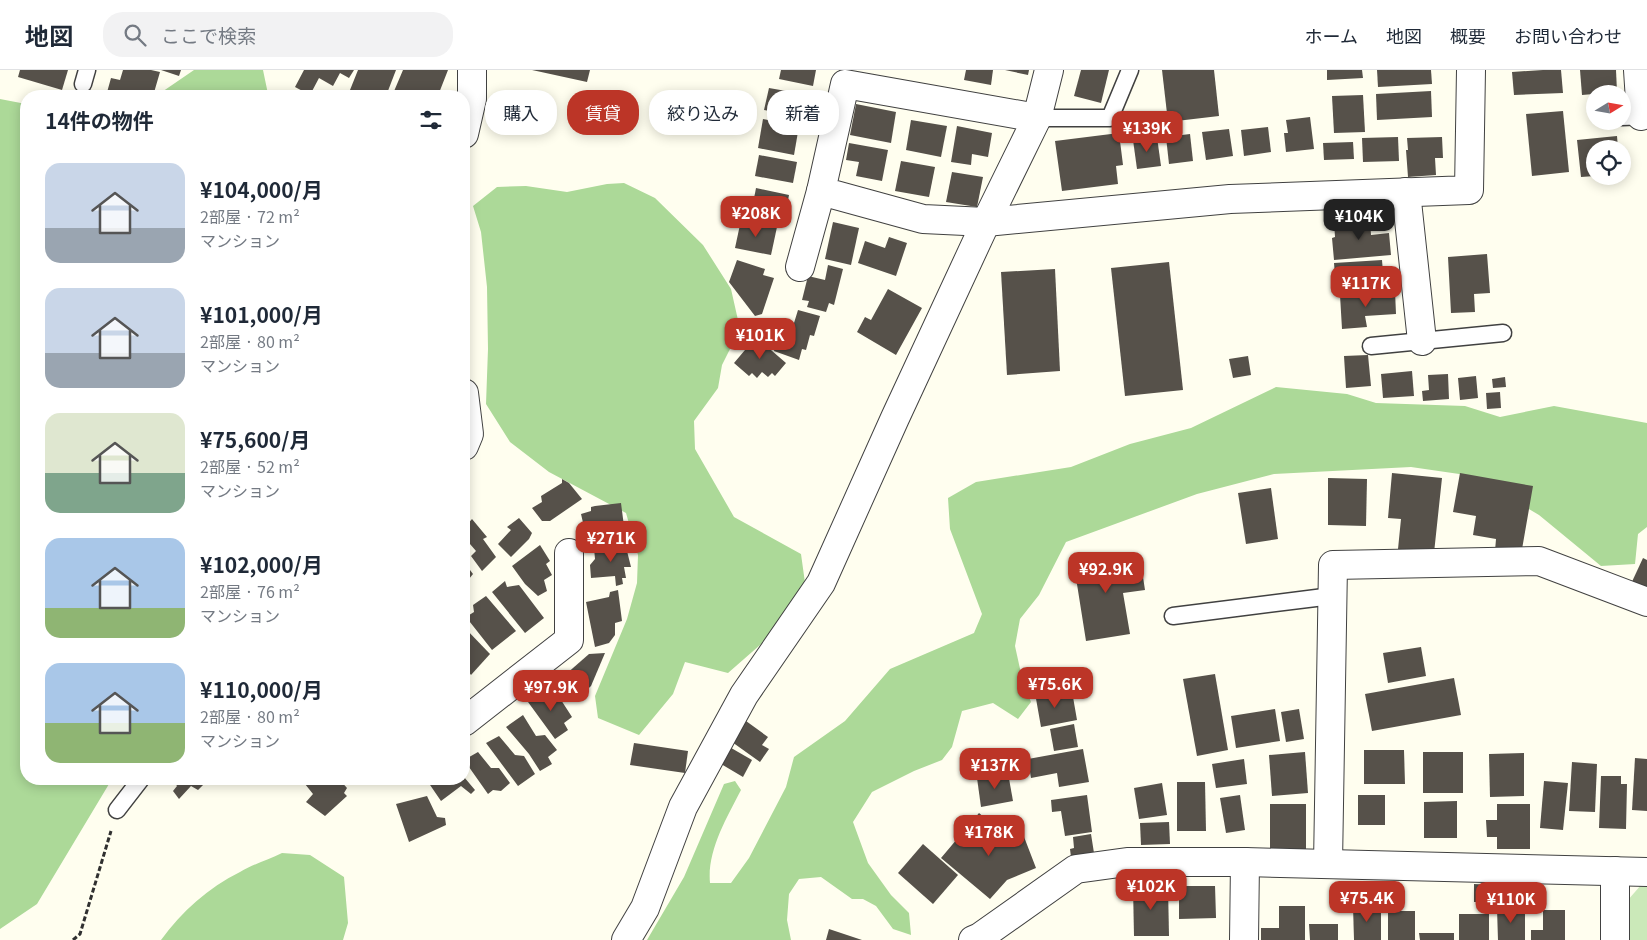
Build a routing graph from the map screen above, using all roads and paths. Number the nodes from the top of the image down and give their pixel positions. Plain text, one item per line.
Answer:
1 (472, 70) edge
2 (1049, 70) edge
3 (1130, 70) edge
4 (1471, 70) edge
5 (1638, 70) edge
6 (845, 77) edge
7 (470, 107) edge
8 (1637, 116) edge
9 (1037, 118) junction
10 (820, 191) junction
11 (1406, 192) junction
12 (986, 222) junction
13 (800, 267) dead end
14 (1503, 333) dead end
15 (1422, 341) junction
16 (1371, 346) dead end
17 (569, 553) dead end
18 (1332, 596) junction
19 (1647, 602) edge
20 (1173, 616) dead end
21 (470, 717) edge
22 (136, 785) edge
23 (117, 810) joint
24 (1245, 862) junction
25 (1328, 864) junction
26 (1615, 871) junction
27 (1647, 872) edge
28 (73, 940) edge
29 (626, 940) edge
30 (973, 940) edge
31 (1244, 940) edge
32 (1615, 940) edge

1 - 7 street
2 - 9 street
3 - 9 lane
4 - 11 street
5 - 8 street
6 - 9 street
6 - 10 street
9 - 12 street
10 - 12 street
10 - 13 street
11 - 12 street
11 - 15 street
12 - 29 street
14 - 15 lane
15 - 16 lane
17 - 21 street
18 - 19 street
18 - 20 lane
18 - 25 street
22 - 23 lane
23 - 28 path
24 - 25 street
24 - 30 street
24 - 31 street
25 - 26 street
26 - 27 street
26 - 32 street

